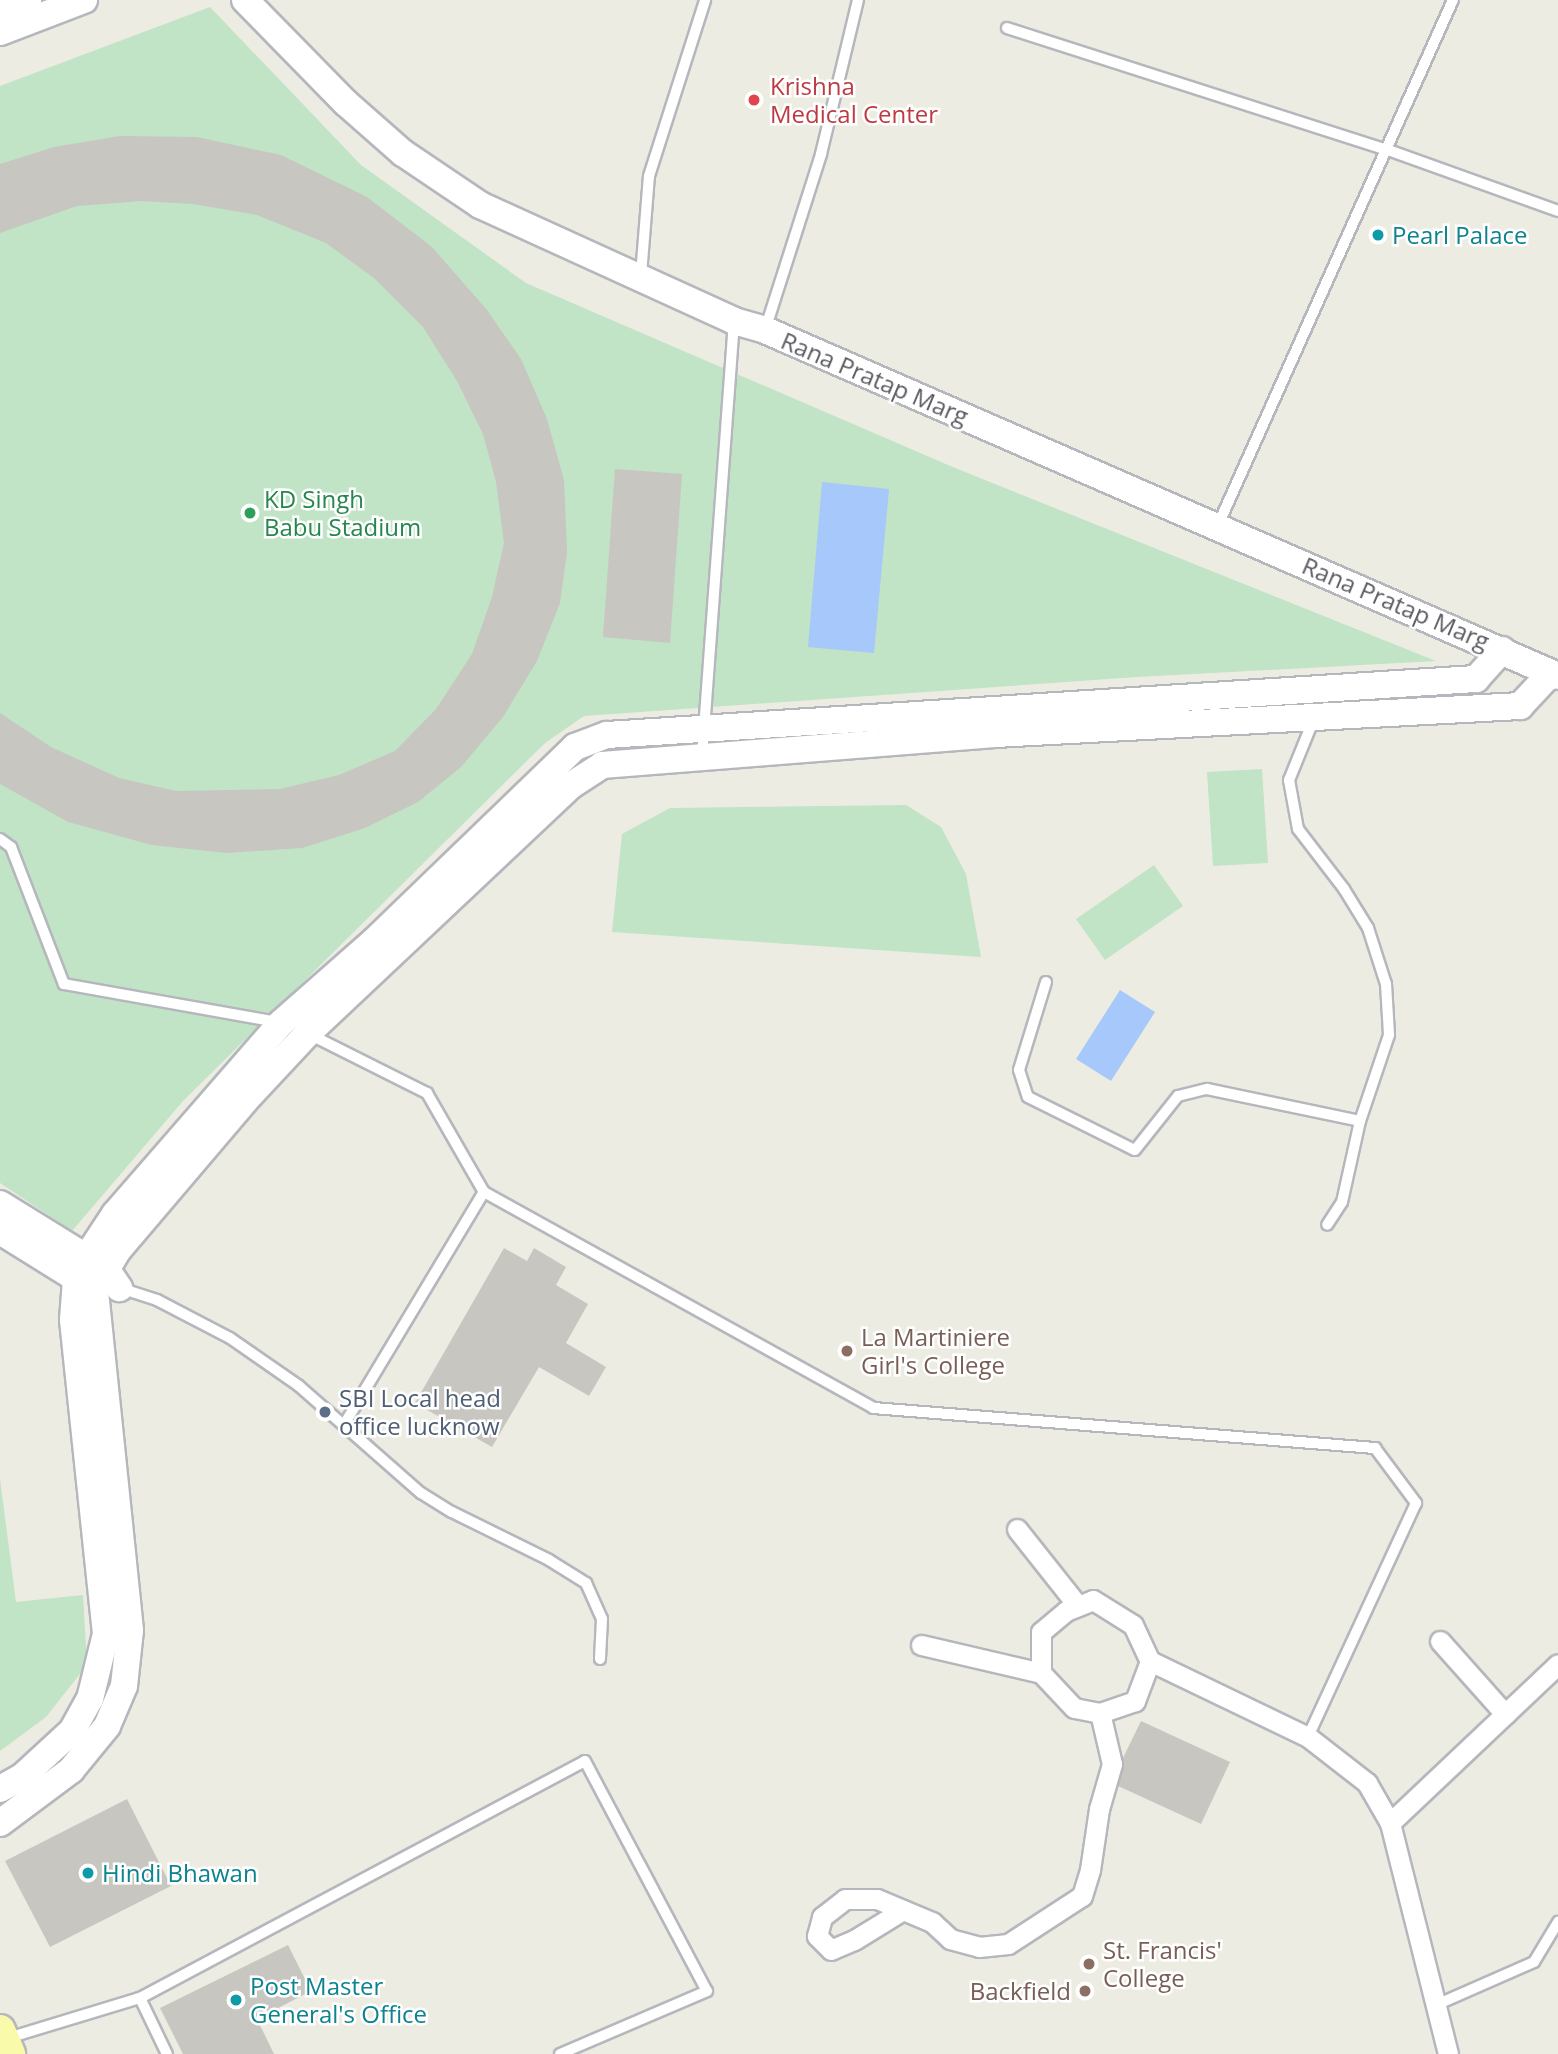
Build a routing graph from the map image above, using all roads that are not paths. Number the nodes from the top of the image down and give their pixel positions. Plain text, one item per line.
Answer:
1 (28, 0) edge
2 (85, 0) edge
3 (245, 0) edge
4 (705, 0) edge
5 (858, 0) edge
6 (1452, 0) edge
7 (0, 12) edge
8 (1007, 29) dead end
9 (0, 32) edge
10 (1388, 150) junction
11 (1558, 211) edge
12 (640, 276) junction
13 (734, 321) junction
14 (765, 330) junction
15 (1217, 526) junction
16 (1502, 650) junction
17 (1555, 675) edge
18 (1314, 717) junction
19 (704, 729) junction
20 (702, 757) junction
21 (0, 839) edge
22 (1046, 982) dead end
23 (294, 1028) junction
24 (1360, 1121) junction
25 (484, 1192) junction
26 (0, 1204) edge
27 (1327, 1225) dead end
28 (0, 1230) edge
29 (97, 1277) junction
30 (345, 1423) junction
31 (1017, 1529) dead end
32 (1078, 1606) junction
33 (1440, 1640) dead end
34 (921, 1645) dead end
35 (600, 1659) dead end
36 (1150, 1661) junction
37 (1558, 1664) edge
38 (1041, 1673) junction
39 (1100, 1713) junction
40 (1505, 1714) junction
41 (1308, 1737) junction
42 (0, 1789) edge
43 (0, 1822) edge
44 (1390, 1823) junction
45 (903, 1910) dead end
46 (1558, 1922) edge
47 (140, 1998) junction
48 (1436, 2005) junction
49 (5, 2041) edge
50 (167, 2054) edge
51 (560, 2054) edge
52 (1448, 2054) edge

1 - 7 street
2 - 9 street
3 - 12 street, Rana Pratap Marg
4 - 12 lane
5 - 14 lane
6 - 10 lane
8 - 10 lane
10 - 11 lane
10 - 15 lane
12 - 13 street, Rana Pratap Marg
13 - 14 street, Rana Pratap Marg
13 - 19 lane
14 - 15 street, Rana Pratap Marg
15 - 16 street, Rana Pratap Marg
16 - 17 street, Rana Pratap Marg
16 - 19 street
17 - 18 street
18 - 20 street
18 - 24 lane
19 - 20 lane
19 - 23 street
20 - 23 street
21 - 23 lane
22 - 24 lane
23 - 25 lane
23 - 29 street
24 - 27 lane
25 - 30 lane
25 - 41 lane
26 - 29 street
28 - 29 street
29 - 30 lane
29 - 42 street
29 - 43 street
30 - 35 lane
31 - 32 street
32 - 36 street
32 - 38 street
33 - 40 street
34 - 38 street
36 - 39 street
36 - 41 street
37 - 40 street
38 - 39 street
39 - 45 street
40 - 44 street
41 - 44 street
44 - 48 street
46 - 48 lane
47 - 49 lane
47 - 50 lane
47 - 51 lane
48 - 52 street

